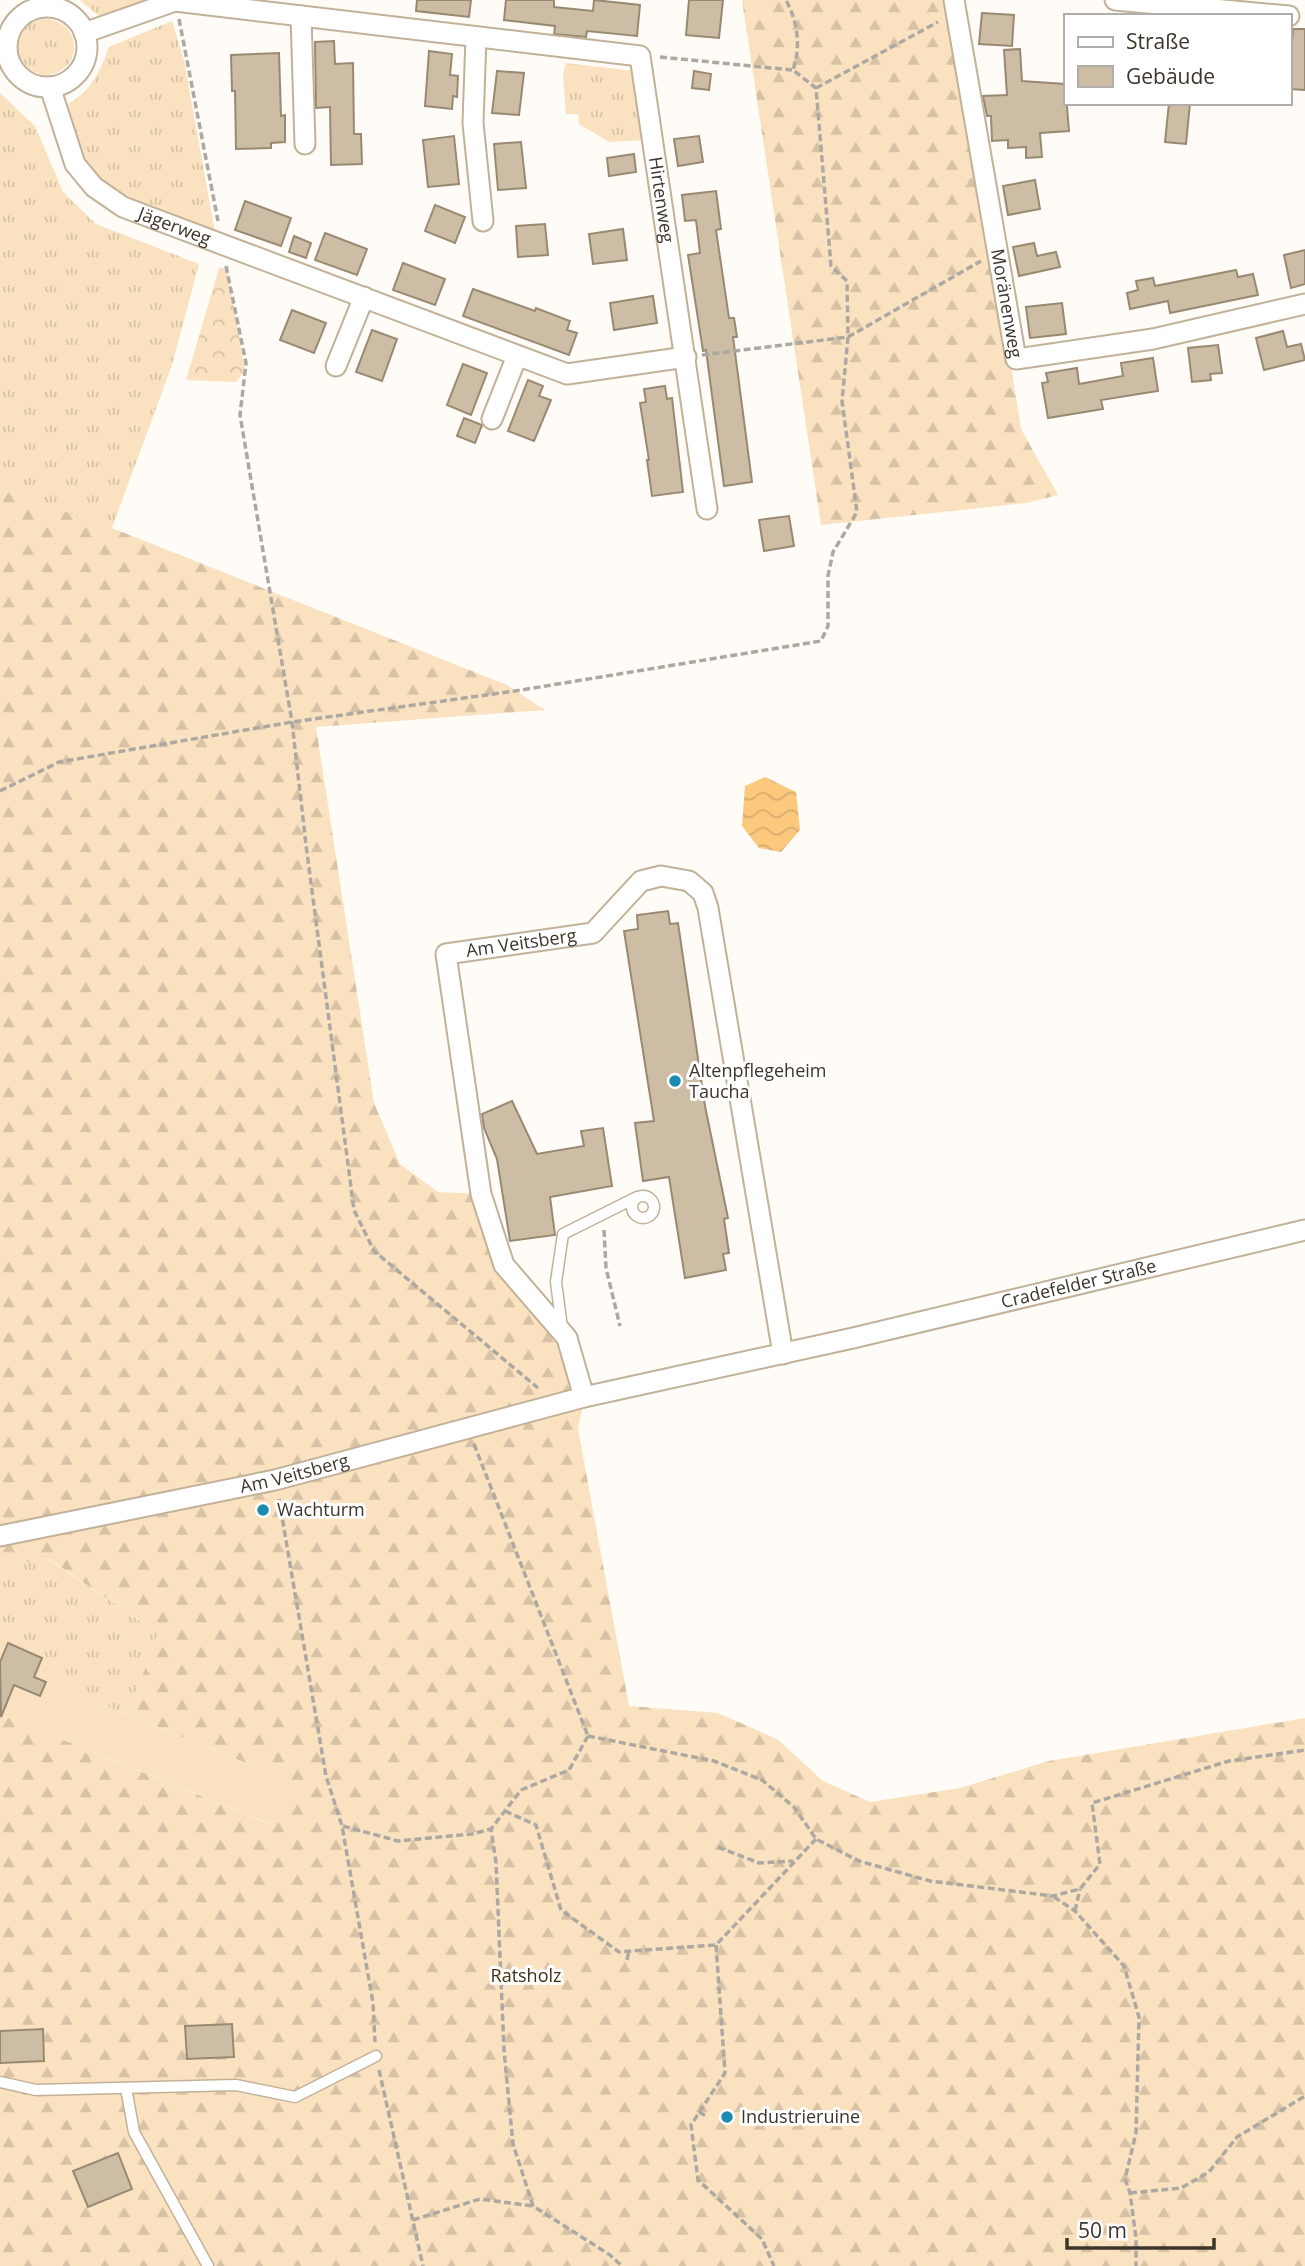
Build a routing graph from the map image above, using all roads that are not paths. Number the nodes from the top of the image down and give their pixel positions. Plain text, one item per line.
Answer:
1 (175, 0) edge
2 (1115, 0) edge
3 (955, 6) edge
4 (1267, 14) edge
5 (300, 16) junction
6 (84, 33) junction
7 (476, 37) junction
8 (3, 49) edge
9 (50, 87) junction
10 (305, 144) dead end
11 (483, 221) dead end
12 (364, 297) junction
13 (1305, 304) edge
14 (517, 356) junction
15 (686, 356) junction
16 (336, 366) dead end
17 (492, 419) dead end
18 (707, 509) dead end
19 (637, 1197) dead end
20 (1305, 1230) edge
21 (562, 1330) junction
22 (853, 1338) joint
23 (783, 1354) junction
24 (584, 1397) junction
25 (0, 1536) edge
26 (376, 2056) road end
27 (0, 2082) edge
28 (126, 2088) junction
29 (208, 2266) edge

1 - 5 street
1 - 6 street
2 - 4 street
3 - 13 street, Moränenweg
5 - 7 street
5 - 10 street
6 - 8 street
6 - 9 street
7 - 11 street
7 - 15 street, Hirtenweg
8 - 9 street
9 - 12 street, Jägerweg
12 - 14 street, Jägerweg
12 - 16 street
14 - 15 street, Jägerweg
14 - 17 street
15 - 18 street, Hirtenweg
19 - 21 lane
20 - 22 street, Cradefelder Straße
21 - 23 street, Am Veitsberg
21 - 24 street, Am Veitsberg
22 - 23 street, Am Veitsberg
23 - 24 street, Am Veitsberg
24 - 25 street, Am Veitsberg
26 - 28 lane
27 - 28 lane
28 - 29 lane

